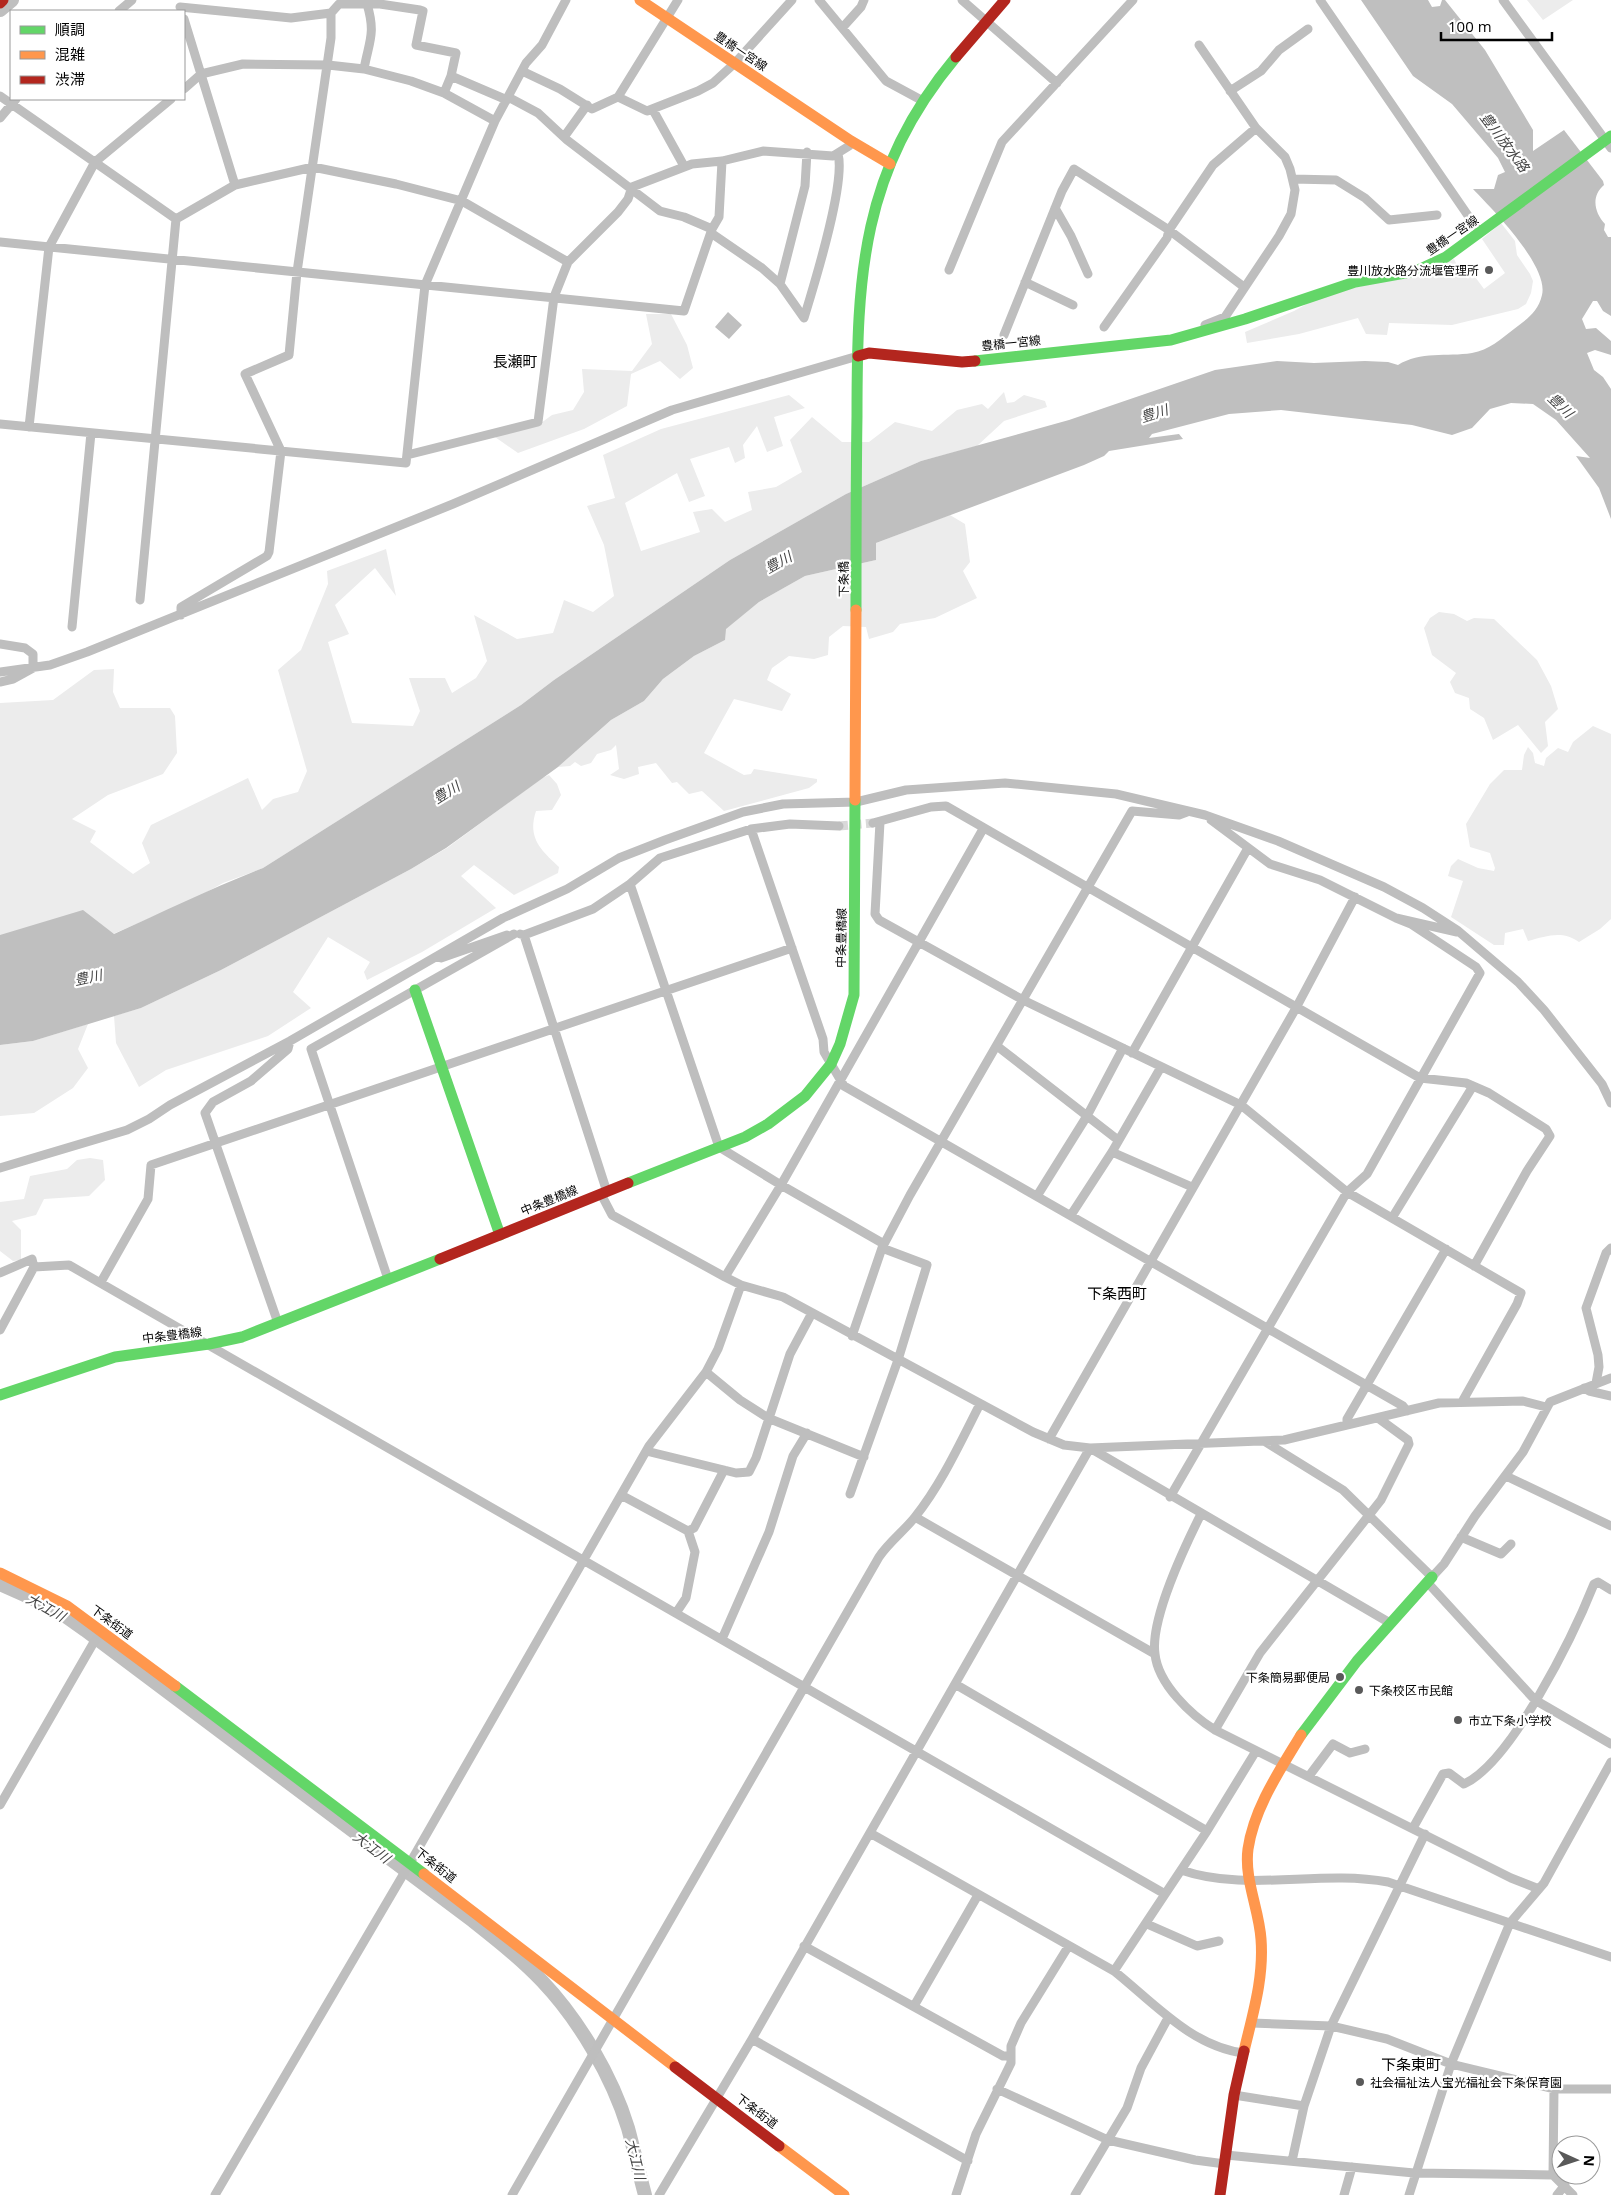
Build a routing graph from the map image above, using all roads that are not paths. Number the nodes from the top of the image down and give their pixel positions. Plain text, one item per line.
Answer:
1 (3, 0) edge
2 (132, 0) edge
3 (566, 0) edge
4 (640, 0) edge
5 (678, 0) edge
6 (792, 0) edge
7 (819, 0) edge
8 (864, 0) edge
9 (962, 0) edge
10 (1005, 0) edge
11 (1133, 0) edge
12 (1320, 0) edge
13 (1503, 0) edge
14 (381, 2) edge
15 (0, 3) edge
16 (366, 4) junction
17 (180, 6) edge
18 (120, 10) edge
19 (331, 13) junction
20 (667, 19) junction
21 (988, 20) junction
22 (185, 22) edge
23 (843, 27) junction
24 (1308, 29) dead end
25 (1199, 45) dead end
26 (735, 64) junction
27 (328, 65) junction
28 (364, 69) junction
29 (522, 71) junction
30 (201, 74) junction
31 (451, 76) junction
32 (1057, 83) junction
33 (185, 87) edge
34 (1230, 91) junction
35 (444, 93) junction
36 (618, 96) junction
37 (507, 99) junction
38 (170, 100) edge
39 (13, 101) edge
40 (923, 101) junction
41 (586, 105) junction
42 (653, 110) junction
43 (0, 118) edge
44 (495, 121) junction
45 (1256, 128) junction
46 (564, 137) junction
47 (851, 141) junction
48 (1609, 141) edge
49 (807, 152) junction
50 (838, 154) junction
51 (722, 161) junction
52 (95, 162) junction
53 (890, 164) junction
54 (684, 166) junction
55 (313, 168) junction
56 (1293, 179) junction
57 (235, 184) junction
58 (630, 190) junction
59 (462, 201) junction
60 (1055, 208) junction
61 (1437, 215) dead end
62 (176, 220) junction
63 (1169, 230) junction
64 (712, 231) junction
65 (1480, 233) junction
66 (0, 242) edge
67 (49, 247) junction
68 (172, 259) junction
69 (568, 262) junction
70 (949, 270) dead end
71 (297, 272) junction
72 (1088, 274) dead end
73 (1025, 282) junction
74 (780, 284) junction
75 (426, 285) junction
76 (1244, 287) junction
77 (554, 297) junction
78 (1073, 305) dead end
79 (1104, 327) dead end
80 (1004, 335) dead end
81 (1171, 340) junction
82 (858, 356) junction
83 (0, 424) edge
84 (29, 427) junction
85 (91, 433) junction
86 (154, 439) junction
87 (281, 451) junction
88 (407, 455) junction
89 (140, 600) dead end
90 (181, 614) junction
91 (72, 627) dead end
92 (0, 644) edge
93 (33, 668) junction
94 (0, 672) edge
95 (0, 682) edge
96 (856, 802) junction
97 (1187, 812) junction
98 (1205, 815) junction
99 (839, 826) tunnel mouth
100 (751, 829) junction
101 (983, 829) junction
102 (1248, 848) junction
103 (630, 884) junction
104 (1088, 886) junction
105 (1355, 897) junction
106 (503, 918) junction
107 (1396, 918) junction
108 (1461, 933) junction
109 (514, 934) junction
110 (524, 934) junction
111 (919, 941) junction
112 (479, 943) junction
113 (1193, 947) junction
114 (792, 948) junction
115 (432, 959) junction
116 (435, 979) junction
117 (415, 990) junction
118 (667, 991) junction
119 (1023, 1000) junction
120 (1296, 1008) junction
121 (554, 1029) junction
122 (290, 1041) junction
123 (998, 1046) junction
124 (1123, 1048) junction
125 (1132, 1053) junction
126 (830, 1065) junction
127 (442, 1067) junction
128 (1161, 1067) junction
129 (1420, 1078) junction
130 (840, 1081) junction
131 (1473, 1086) junction
132 (1611, 1103) edge
133 (330, 1104) junction
134 (1241, 1104) junction
135 (1087, 1116) junction
136 (1118, 1140) junction
137 (941, 1141) junction
138 (215, 1143) junction
139 (719, 1147) junction
140 (1112, 1152) junction
141 (0, 1168) edge
142 (780, 1185) junction
143 (1192, 1187) junction
144 (1347, 1192) junction
145 (604, 1193) junction
146 (1037, 1196) junction
147 (1071, 1215) junction
148 (1392, 1218) junction
149 (500, 1234) junction
150 (883, 1246) junction
151 (1611, 1248) edge
152 (1446, 1249) junction
153 (1150, 1261) junction
154 (1474, 1266) junction
155 (34, 1267) junction
156 (0, 1273) edge
157 (725, 1278) junction
158 (388, 1279) junction
159 (101, 1282) junction
160 (741, 1285) junction
161 (812, 1313) junction
162 (278, 1323) junction
163 (1268, 1328) junction
164 (0, 1330) edge
165 (852, 1336) junction
166 (209, 1344) junction
167 (898, 1360) junction
168 (706, 1372) junction
169 (1611, 1378) edge
170 (1596, 1383) junction
171 (1366, 1385) junction
172 (1584, 1388) junction
173 (0, 1395) edge
174 (1611, 1396) edge
175 (1462, 1402) junction
176 (980, 1404) junction
177 (1546, 1407) junction
178 (1407, 1411) junction
179 (768, 1418) junction
180 (1378, 1418) junction
181 (1347, 1425) junction
182 (807, 1434) junction
183 (1049, 1440) junction
184 (1264, 1441) junction
185 (1201, 1444) junction
186 (1090, 1448) junction
187 (646, 1450) junction
188 (864, 1457) junction
189 (724, 1470) junction
190 (1506, 1476) junction
191 (850, 1494) dead end
192 (621, 1495) junction
193 (1170, 1497) junction
194 (1201, 1514) junction
195 (1368, 1516) junction
196 (915, 1517) junction
197 (1610, 1524) edge
198 (688, 1531) junction
199 (1461, 1537) junction
200 (1511, 1544) dead end
201 (583, 1561) junction
202 (0, 1573) edge
203 (1016, 1576) junction
204 (1317, 1579) junction
205 (1430, 1579) junction
206 (1611, 1590) edge
207 (676, 1614) junction
208 (1390, 1623) junction
209 (99, 1637) junction
210 (722, 1639) junction
211 (1155, 1654) junction
212 (955, 1684) junction
213 (804, 1688) junction
214 (1535, 1700) junction
215 (1215, 1730) junction
216 (1611, 1744) edge
217 (1365, 1749) dead end
218 (1256, 1751) junction
219 (916, 1752) junction
220 (1611, 1762) edge
221 (1283, 1764) junction
222 (1309, 1776) junction
223 (0, 1805) edge
224 (1413, 1828) junction
225 (1207, 1831) junction
226 (870, 1833) junction
227 (1425, 1834) junction
228 (410, 1863) junction
229 (1181, 1870) junction
230 (1250, 1881) junction
231 (1400, 1885) junction
232 (1539, 1889) junction
233 (1165, 1894) junction
234 (978, 1895) junction
235 (1510, 1923) junction
236 (1147, 1924) junction
237 (1219, 1940) dead end
238 (804, 1946) junction
239 (1068, 1947) junction
240 (1611, 1957) edge
241 (1114, 1972) junction
242 (914, 2006) junction
243 (1168, 2018) junction
244 (613, 2021) junction
245 (1252, 2023) junction
246 (1332, 2026) junction
247 (752, 2039) junction
248 (1244, 2053) junction
249 (1010, 2056) junction
250 (1451, 2064) junction
251 (1554, 2089) junction
252 (997, 2090) junction
253 (1611, 2090) edge
254 (1234, 2095) junction
255 (716, 2098) junction
256 (1304, 2106) junction
257 (1553, 2135) edge
258 (1108, 2140) junction
259 (1225, 2160) junction
260 (1292, 2161) junction
261 (968, 2162) junction
262 (1352, 2167) junction
263 (1414, 2173) junction
264 (1551, 2175) edge
265 (215, 2195) edge
266 (512, 2195) edge
267 (659, 2195) edge
268 (844, 2195) edge
269 (957, 2195) edge
270 (1075, 2195) edge
271 (1220, 2195) edge
272 (1344, 2195) edge
273 (1409, 2195) edge

1 - 15 main road
2 - 18 street
3 - 29 street
4 - 20 main road, 豊橋一宮線
5 - 20 street
6 - 26 street
7 - 23 street
8 - 23 street
9 - 21 street
10 - 21 main road
11 - 32 street
12 - 65 street
13 - 48 street
14 - 16 street
14 - 31 street
16 - 19 street
16 - 28 street
17 - 19 street
19 - 27 street
20 - 26 main road, 豊橋一宮線
20 - 36 street
21 - 32 street
21 - 40 main road
22 - 30 street
23 - 40 street
24 - 34 street
25 - 34 street
26 - 42 street
26 - 47 main road, 豊橋一宮線
27 - 28 street
27 - 30 street
27 - 55 street
28 - 35 street
29 - 37 street
29 - 41 street
30 - 33 street
30 - 57 street
31 - 35 street
31 - 37 street
32 - 70 street
34 - 45 street
35 - 44 street
36 - 41 street
36 - 42 street
37 - 44 street
37 - 46 street
38 - 52 street
39 - 43 street
39 - 52 street
40 - 53 main road
41 - 46 street
42 - 54 street
44 - 59 street
45 - 56 street
45 - 63 street
46 - 58 street
47 - 50 street
47 - 53 main road, 豊橋一宮線
48 - 65 main road, 豊橋一宮線
49 - 50 street
49 - 51 street
49 - 74 street
50 - 74 street
51 - 54 street
51 - 64 street
52 - 62 street
52 - 67 street
53 - 82 main road
54 - 58 street
55 - 57 street
55 - 59 street
55 - 71 street
56 - 61 street
56 - 76 street
57 - 62 street
58 - 64 street
58 - 69 street
59 - 69 street
59 - 75 street
60 - 63 street
60 - 72 street
60 - 73 street
62 - 68 street
63 - 76 street
63 - 79 street
64 - 74 street
64 - 77 street
65 - 81 main road, 豊橋一宮線
66 - 67 street
67 - 68 street
67 - 84 street
68 - 71 street
68 - 86 street
69 - 77 street
71 - 75 street
71 - 87 street
73 - 78 street
73 - 80 street
75 - 77 street
75 - 88 street
76 - 81 street
77 - 88 street
81 - 82 main road, 豊橋一宮線
82 - 90 street
82 - 96 main road, 下条橋
83 - 84 street
84 - 85 street
85 - 86 street
85 - 91 street
86 - 87 street
86 - 89 street
87 - 88 street
87 - 90 street
90 - 93 street
92 - 93 street
93 - 94 street
93 - 95 street
96 - 97 street
96 - 106 street
96 - 126 main road, 中条豊橋線
97 - 98 street
97 - 104 street
98 - 102 street
98 - 108 street
99 - 100 street
100 - 103 street
100 - 114 street
101 - 104 street
101 - 111 street
101 - 111 street
102 - 105 street
102 - 113 street
103 - 110 street
103 - 118 street
104 - 113 street
104 - 119 street
105 - 107 street
105 - 120 street
106 - 112 street
106 - 115 street
107 - 108 street
107 - 129 street
108 - 132 street
109 - 110 street
109 - 112 street
109 - 116 street
110 - 121 street
111 - 119 street
111 - 130 street
112 - 115 street
112 - 116 street
113 - 120 street
113 - 125 street
114 - 118 street
114 - 126 street
115 - 122 street
116 - 117 street
117 - 127 main road
117 - 133 street
118 - 121 street
118 - 139 street
119 - 123 street
119 - 124 street
120 - 129 street
120 - 134 street
121 - 127 street
121 - 145 street
122 - 138 street
122 - 141 street
123 - 135 street
123 - 137 street
124 - 125 street
124 - 135 street
125 - 128 street
126 - 130 street
126 - 139 main road, 中条豊橋線
127 - 133 street
127 - 149 main road
128 - 134 street
128 - 136 street
129 - 131 street
129 - 144 street
130 - 137 street
130 - 142 street
131 - 148 street
131 - 154 street
133 - 138 street
133 - 158 street
134 - 143 street
134 - 144 street
135 - 136 street
135 - 146 street
136 - 140 street
137 - 146 street
137 - 150 street
138 - 159 street
138 - 162 street
139 - 142 street
139 - 145 main road, 中条豊橋線
140 - 143 street
140 - 147 street
142 - 150 street
142 - 157 street
143 - 153 street
144 - 148 street
144 - 163 street
145 - 149 main road, 中条豊橋線
145 - 157 street
146 - 147 street
147 - 153 street
148 - 152 street
149 - 158 main road, 中条豊橋線
150 - 165 street
150 - 167 street
151 - 170 street
152 - 154 street
152 - 171 street
153 - 163 street
153 - 183 street
154 - 175 street
155 - 156 street
155 - 159 street
155 - 164 street
157 - 160 street
158 - 162 main road, 中条豊橋線
159 - 166 street
160 - 161 street
160 - 168 street
161 - 165 street
161 - 179 street
162 - 166 main road, 中条豊橋線
163 - 171 street
163 - 185 street
165 - 167 street
166 - 173 main road, 中条豊橋線
166 - 201 street
167 - 176 street
167 - 188 street
168 - 179 street
168 - 187 street
169 - 170 street
170 - 172 street
171 - 178 street
171 - 181 street
172 - 174 street
172 - 177 street
175 - 177 street
175 - 178 street
176 - 183 street
176 - 196 street
177 - 190 street
178 - 180 street
179 - 182 street
179 - 189 street
180 - 181 street
180 - 195 street
181 - 184 street
182 - 188 street
182 - 210 street
183 - 186 street
184 - 185 street
184 - 195 street
185 - 186 street
185 - 193 street
186 - 193 street
186 - 203 street
187 - 189 street
187 - 192 street
188 - 191 street
189 - 198 street
190 - 197 street
190 - 199 street
192 - 198 street
192 - 201 street
193 - 194 street
194 - 204 street
194 - 211 street
195 - 204 street
195 - 205 street
196 - 203 street
196 - 213 street
198 - 207 street
199 - 200 street
199 - 205 street
201 - 207 street
201 - 228 street
202 - 209 main road, 下条街道
203 - 211 street
203 - 212 street
204 - 208 street
204 - 215 street
205 - 208 main road
205 - 214 street
206 - 214 street
207 - 210 street
208 - 221 main road
209 - 223 street
209 - 228 main road, 下条街道
210 - 213 street
211 - 215 street
212 - 219 street
212 - 225 street
213 - 219 street
213 - 244 street
214 - 216 street
214 - 224 street
215 - 218 street
217 - 222 street
218 - 221 street
218 - 225 street
219 - 226 street
219 - 233 street
220 - 232 street
221 - 222 street
221 - 230 main road
222 - 224 street
224 - 227 street
225 - 229 street
226 - 234 street
226 - 238 street
227 - 231 street
227 - 232 street
228 - 244 main road, 下条街道
228 - 265 street
229 - 230 street
229 - 233 street
230 - 231 street
230 - 245 main road
231 - 235 street
231 - 246 street
232 - 235 street
233 - 236 street
234 - 239 street
234 - 242 street
235 - 240 street
235 - 250 street
236 - 237 street
236 - 241 street
238 - 242 street
238 - 247 street
239 - 241 street
239 - 249 street
241 - 243 street
242 - 249 street
243 - 248 street
243 - 258 street
244 - 255 main road, 下条街道
244 - 266 street
245 - 246 street
245 - 248 main road
246 - 250 street
246 - 256 street
247 - 255 street
247 - 261 street
248 - 254 main road
249 - 252 street
250 - 251 street
250 - 263 street
251 - 253 street
251 - 257 street
252 - 258 street
252 - 261 street
254 - 256 street
254 - 259 main road
255 - 267 street
255 - 268 main road, 下条街道
256 - 260 street
258 - 259 street
258 - 270 street
259 - 260 street
259 - 271 main road
260 - 262 street
261 - 269 street
262 - 263 street
262 - 272 street
263 - 264 street
263 - 273 street

